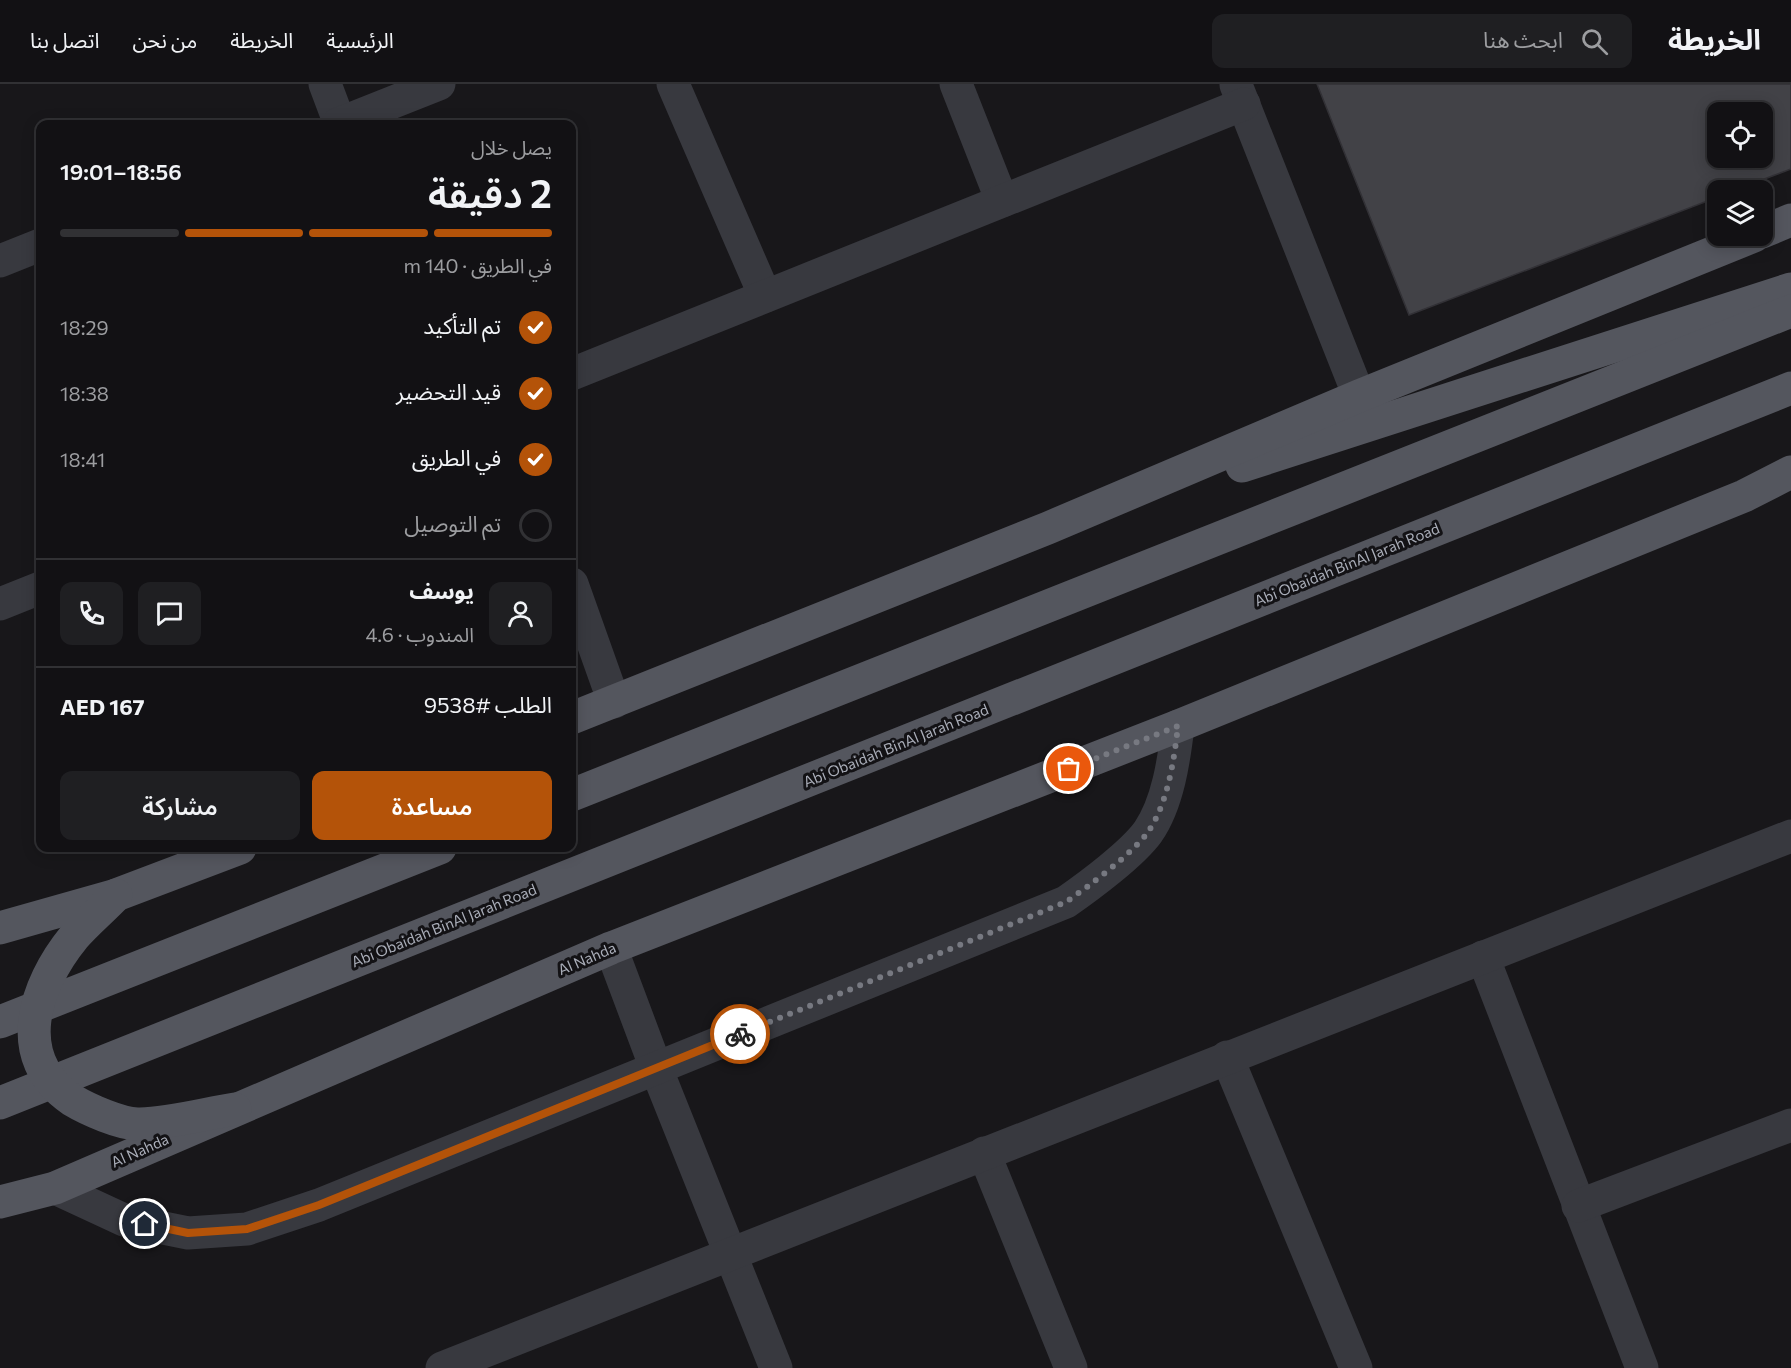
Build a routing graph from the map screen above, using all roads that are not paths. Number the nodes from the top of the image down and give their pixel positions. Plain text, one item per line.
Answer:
1 (325, 84) edge
2 (673, 84) edge
3 (956, 84) edge
4 (432, 85) edge
5 (1240, 94) edge
6 (394, 114) edge
7 (338, 120) edge
8 (361, 120) edge
9 (1002, 201) junction
10 (1791, 220) edge
11 (1773, 227) edge
12 (1729, 246) edge
13 (36, 247) edge
14 (0, 261) edge
15 (1791, 289) edge
16 (765, 296) junction
17 (1791, 311) edge
18 (576, 372) edge
19 (1791, 388) edge
20 (1359, 396) junction
21 (1791, 472) edge
22 (1791, 481) edge
23 (1744, 496) junction
24 (1048, 528) junction
25 (36, 589) edge
26 (576, 595) edge
27 (0, 602) edge
28 (614, 702) junction
29 (576, 716) edge
30 (1178, 726) junction
31 (576, 793) edge
32 (1791, 836) edge
33 (229, 852) edge
34 (430, 852) edge
35 (116, 895) junction
36 (0, 928) edge
37 (611, 948) junction
38 (1483, 957) junction
39 (0, 1022) edge
40 (1227, 1057) junction
41 (656, 1068) junction
42 (0, 1103) edge
43 (235, 1109) junction
44 (1791, 1125) edge
45 (984, 1153) junction
46 (56, 1188) junction
47 (0, 1202) edge
48 (1578, 1206) junction
49 (729, 1253) junction
50 (463, 1364) edge
51 (776, 1368) edge
52 (1071, 1368) edge
53 (1356, 1368) edge
54 (1642, 1368) edge

1 - 7 street
2 - 16 street
3 - 9 street
4 - 6 street
5 - 9 street
5 - 20 street
6 - 8 street
9 - 16 street
10 - 11 main road
12 - 20 main road
13 - 14 street
15 - 24 main road
16 - 18 street
17 - 31 main road
19 - 42 main road, Abi Obaidah BinAl Jarah Road
20 - 24 main road
21 - 23 main road
22 - 23 main road
23 - 30 main road, Al Nahda
24 - 28 main road
25 - 27 street
26 - 28 street
28 - 29 main road
30 - 37 main road, Al Nahda
30 - 41 street
32 - 38 street
33 - 35 main road
34 - 39 main road
35 - 36 main road
35 - 43 main road, bridge
37 - 41 street
37 - 43 main road, Al Nahda
38 - 40 street
38 - 48 street
40 - 45 street
40 - 53 street
41 - 46 street
41 - 49 street
43 - 46 main road, Al Nahda
44 - 48 street
45 - 49 street
45 - 52 street
46 - 47 main road, Al Nahda
48 - 54 street
49 - 50 street
49 - 51 street

